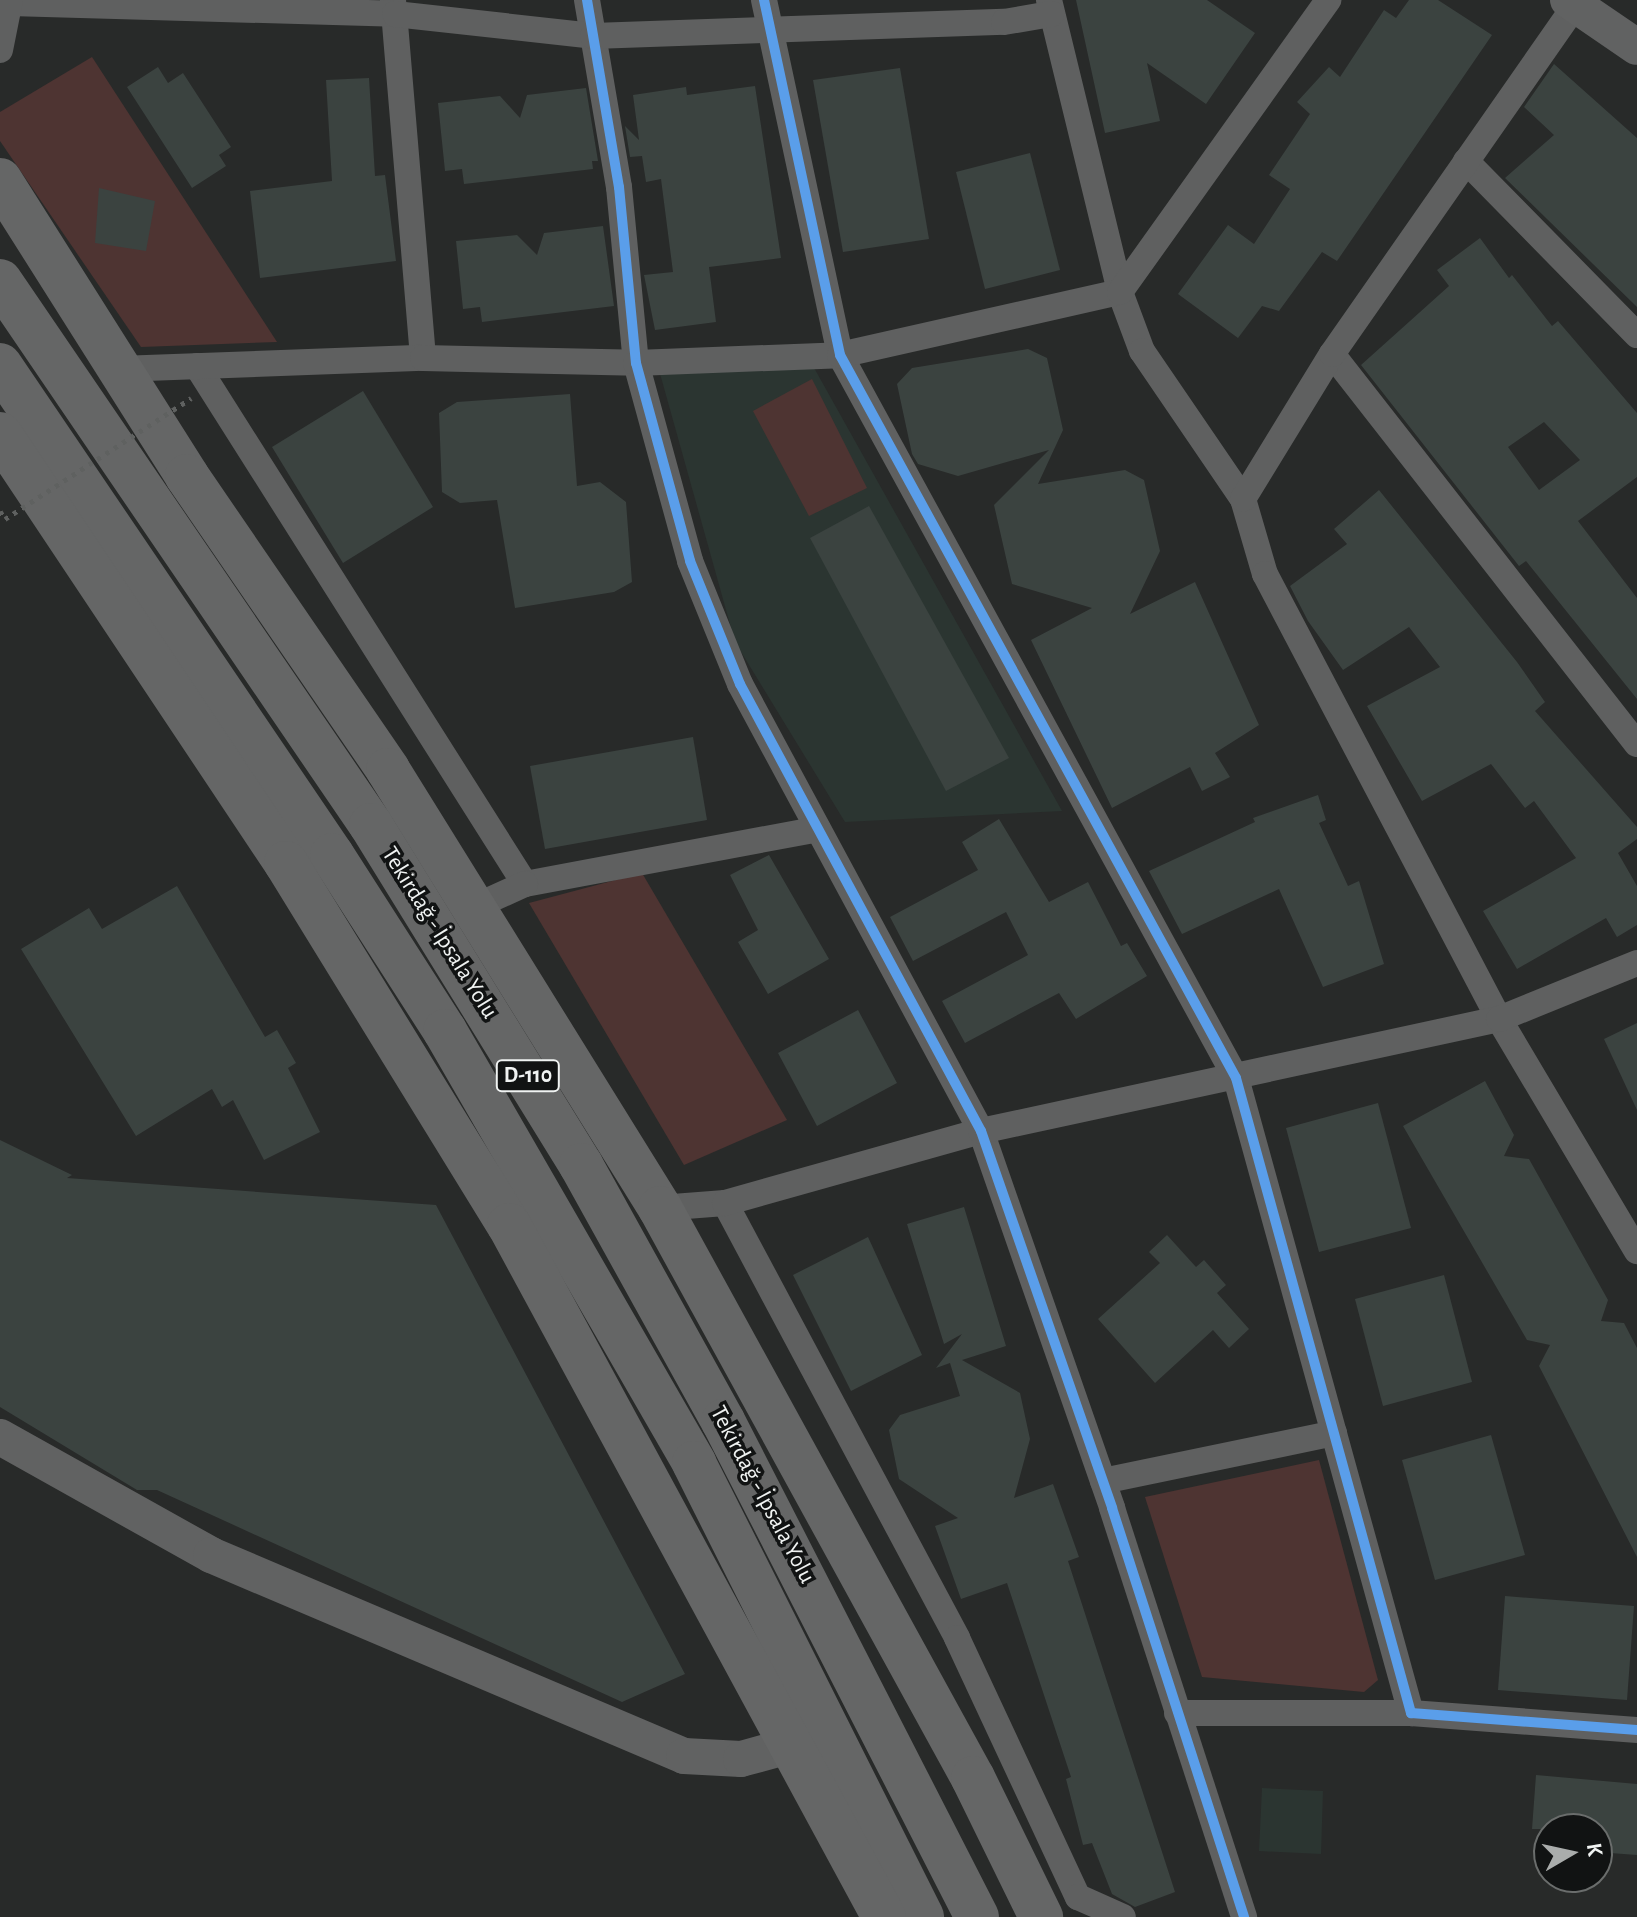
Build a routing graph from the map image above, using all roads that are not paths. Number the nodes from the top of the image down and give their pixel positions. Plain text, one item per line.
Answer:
1 (587, 0) edge
2 (764, 0) edge
3 (1328, 0) edge
4 (10, 1) edge
5 (1572, 2) edge
6 (394, 7) edge
7 (1050, 7) edge
8 (769, 33) junction
9 (593, 36) junction
10 (1637, 47) edge
11 (0, 50) edge
12 (1466, 161) junction
13 (0, 180) edge
14 (0, 281) edge
15 (1120, 292) junction
16 (1637, 335) edge
17 (1332, 354) junction
18 (840, 355) junction
19 (423, 358) junction
20 (636, 363) junction
21 (0, 365) edge
22 (197, 366) junction
23 (119, 369) junction
24 (0, 434) edge
25 (1243, 499) junction
26 (1637, 744) edge
27 (818, 829) junction
28 (525, 884) junction
29 (474, 907) junction
30 (1637, 963) edge
31 (1499, 1019) junction
32 (1236, 1078) junction
33 (981, 1131) junction
34 (725, 1203) junction
35 (660, 1208) junction
36 (1637, 1251) edge
37 (1334, 1433) junction
38 (0, 1437) edge
39 (1103, 1481) junction
40 (826, 1513) junction
41 (1177, 1713) junction
42 (1411, 1713) junction
43 (1637, 1730) edge
44 (789, 1746) junction
45 (857, 1917) edge
46 (884, 1917) edge
47 (922, 1917) edge
48 (977, 1917) edge
49 (1007, 1917) edge
50 (1041, 1917) edge
51 (1123, 1917) edge
52 (1244, 1917) edge

1 - 9 street
2 - 8 street
3 - 15 street
4 - 6 street
4 - 11 street
5 - 10 street
5 - 12 street
6 - 9 street
6 - 19 street
7 - 8 street
7 - 15 street
8 - 9 street
8 - 18 street
9 - 20 street
12 - 16 street
12 - 17 street
13 - 23 highway
14 - 48 highway, Tekirdağ - İpsala Yolu / D-110
15 - 18 street
15 - 25 street
17 - 25 street
17 - 26 street
18 - 20 street
18 - 32 street
19 - 20 street
19 - 22 street
20 - 27 street
21 - 47 highway, Tekirdağ - İpsala Yolu / D-110
22 - 23 street
22 - 28 street
23 - 29 highway
24 - 44 highway
25 - 31 street
27 - 28 street
27 - 33 street
28 - 29 street
29 - 35 highway
30 - 31 street
31 - 32 street
31 - 36 street
32 - 33 street
32 - 37 street
33 - 34 street
33 - 39 street
34 - 35 street
34 - 51 street
35 - 40 highway
37 - 39 street
37 - 42 street
38 - 44 street
39 - 41 street
40 - 49 highway
40 - 50 highway
41 - 42 street
41 - 52 street
42 - 43 street
44 - 45 highway
44 - 46 highway

